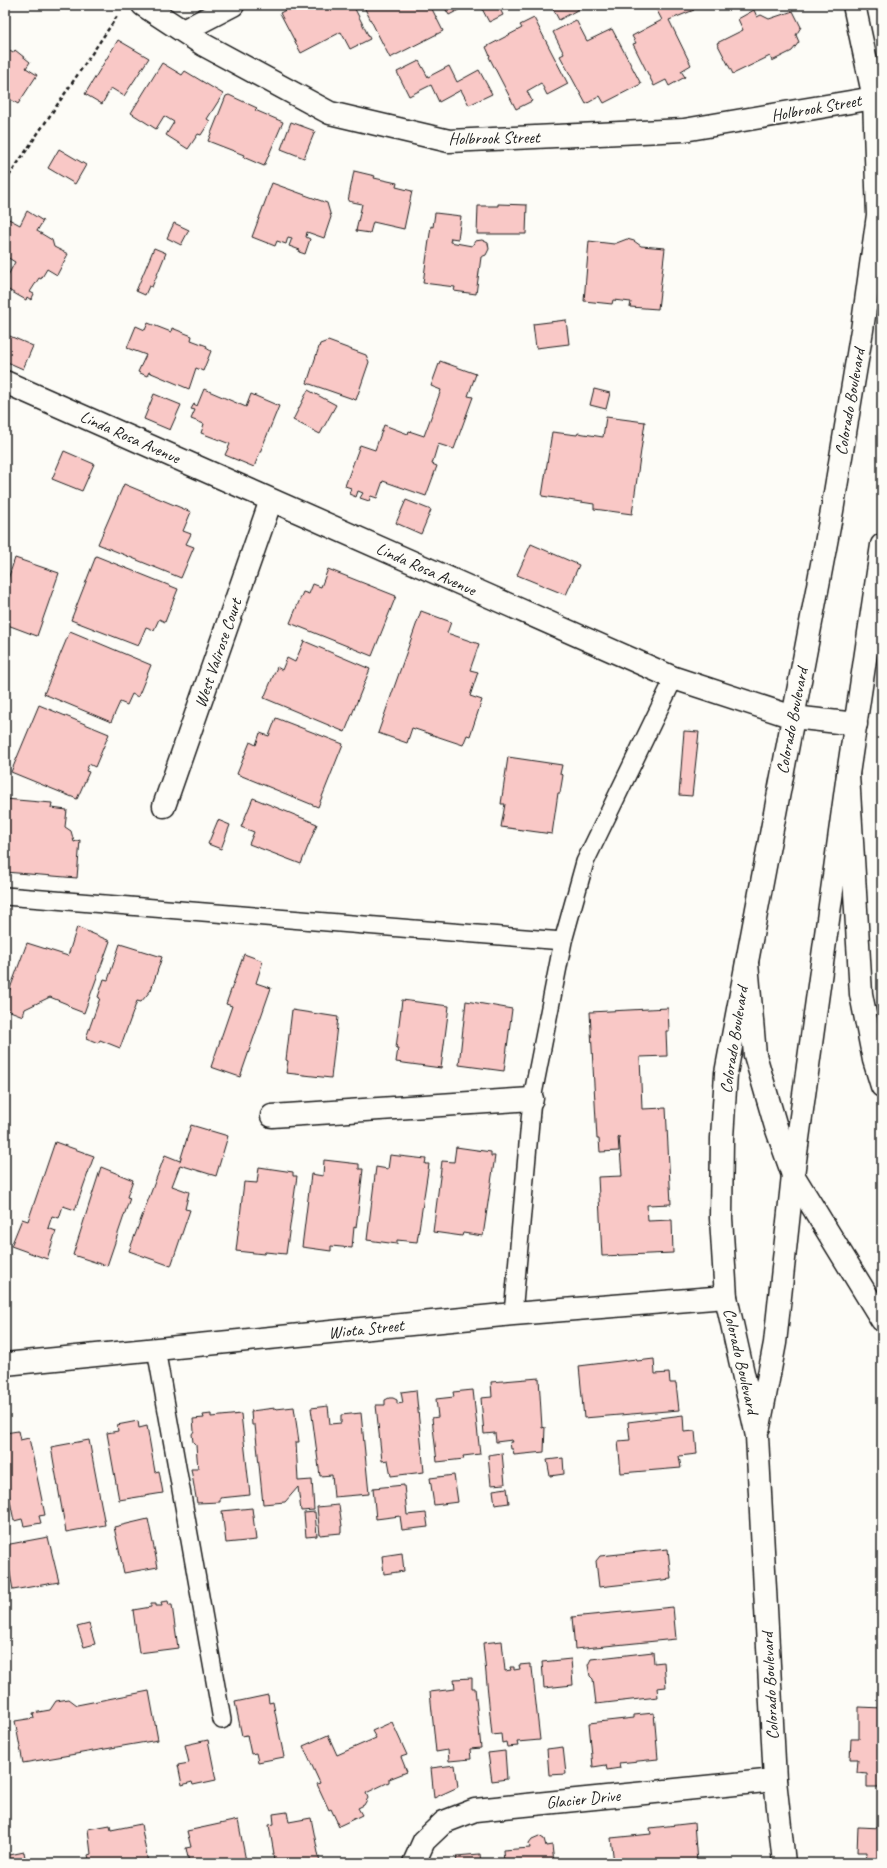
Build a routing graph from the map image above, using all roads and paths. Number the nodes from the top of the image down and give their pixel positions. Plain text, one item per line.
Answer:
1 (143, 5) edge
2 (232, 5) edge
3 (854, 5) edge
4 (120, 12) dead end
5 (183, 31) junction
6 (874, 98) junction
7 (5, 182) edge
8 (5, 382) edge
9 (271, 500) junction
10 (882, 545) edge
11 (674, 678) junction
12 (793, 717) junction
13 (856, 724) junction
14 (848, 774) junction
15 (164, 806) dead end
16 (5, 896) edge
17 (563, 941) junction
18 (747, 963) junction
19 (882, 1086) edge
20 (532, 1099) junction
21 (272, 1116) dead end
22 (793, 1176) junction
23 (726, 1298) junction
24 (513, 1314) junction
25 (882, 1320) edge
26 (156, 1349) junction
27 (5, 1364) edge
28 (758, 1436) junction
29 (222, 1720) dead end
30 (775, 1780) junction
31 (414, 1863) edge
32 (784, 1863) edge

1 - 5 main road, Holbrook Street
2 - 5 main road
3 - 6 main road, Colorado Boulevard
4 - 7 path
5 - 6 main road, Holbrook Street
6 - 12 main road, Colorado Boulevard
8 - 9 main road, Linda Rosa Avenue
9 - 11 main road, Linda Rosa Avenue
9 - 15 main road, West Valirose Court
10 - 13 main road, Colorado Boulevard
11 - 12 main road, Linda Rosa Avenue
11 - 17 lane
12 - 13 main road, Linda Rosa Avenue
12 - 18 main road, Colorado Boulevard
13 - 14 main road, Colorado Boulevard
14 - 19 main road
14 - 22 main road, Colorado Boulevard
16 - 17 lane
17 - 20 lane
18 - 22 main road
18 - 23 main road, Colorado Boulevard
20 - 21 main road
20 - 24 lane
22 - 25 main road
22 - 28 main road, Colorado Boulevard
23 - 24 main road, Wiota Street
23 - 28 main road, Colorado Boulevard
24 - 26 main road, Wiota Street
26 - 27 main road, Wiota Street
26 - 29 lane
28 - 30 main road, Colorado Boulevard
30 - 31 main road, Glacier Drive
30 - 32 main road, Colorado Boulevard

